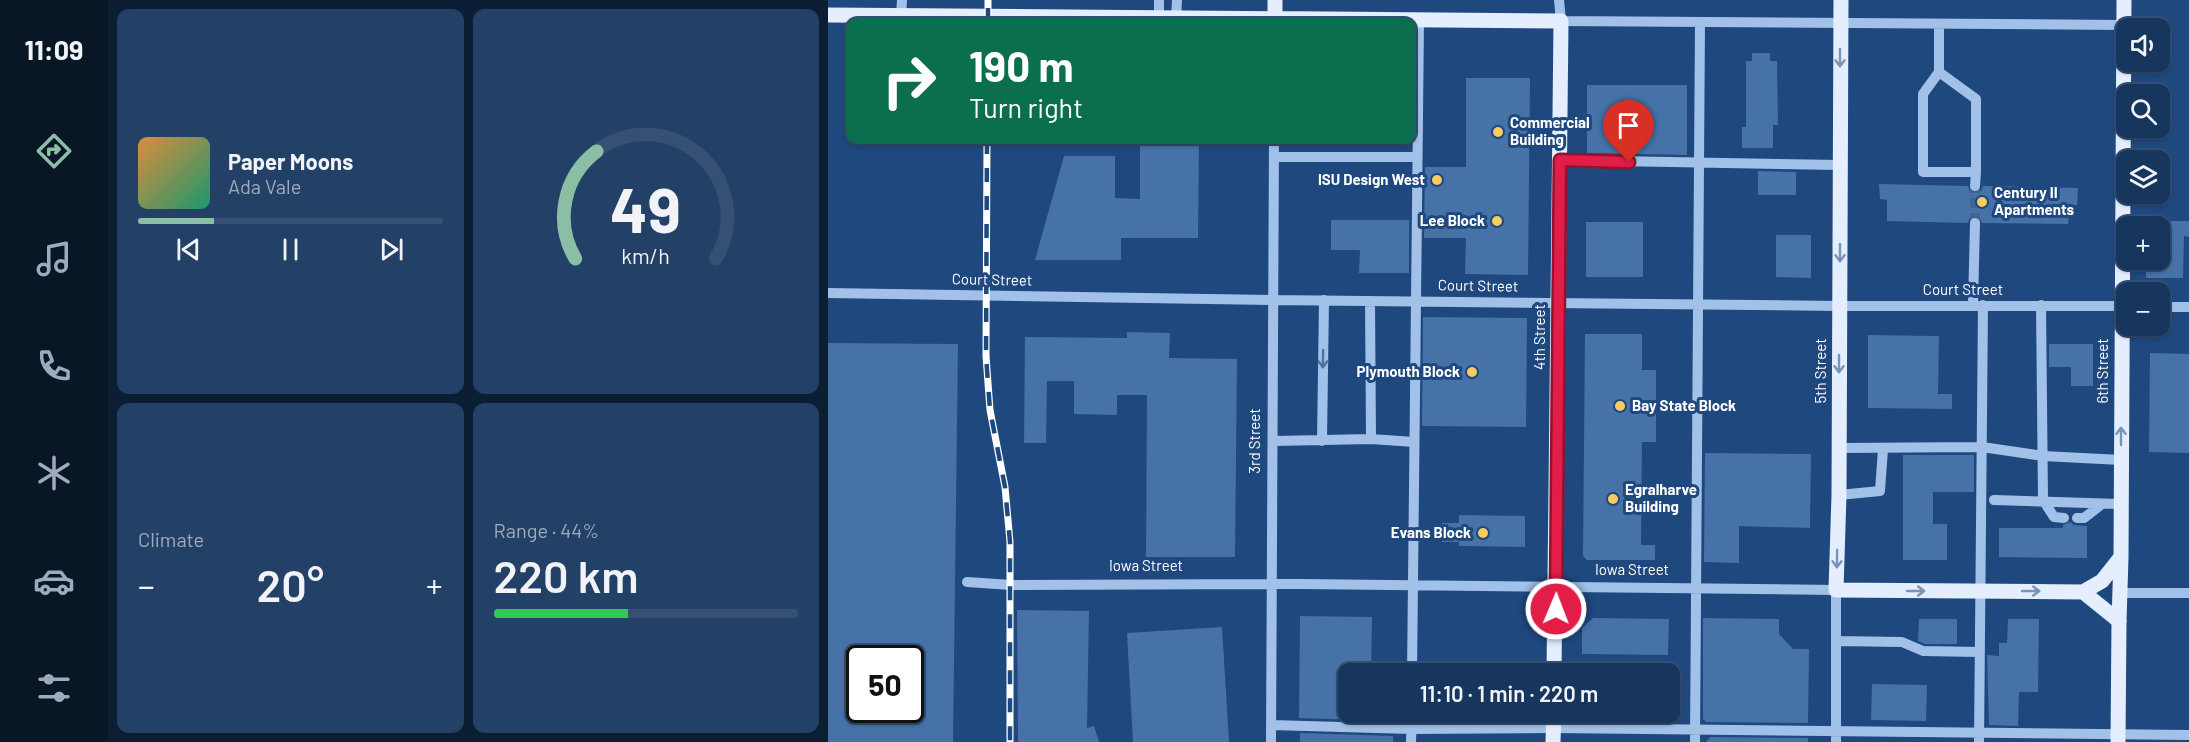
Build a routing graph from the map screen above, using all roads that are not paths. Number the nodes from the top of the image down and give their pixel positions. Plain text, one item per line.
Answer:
1 (902, 0) edge
2 (1159, 0) edge
3 (1176, 0) edge
4 (1275, 0) edge
5 (1558, 0) edge
6 (1840, 0) edge
7 (2124, 0) edge
8 (828, 15) edge
9 (901, 16) junction
10 (1073, 18) edge
11 (1159, 18) edge
12 (1176, 18) edge
13 (1275, 18) edge
14 (2124, 18) edge
15 (1419, 21) joint
16 (1561, 21) junction
17 (1700, 22) junction
18 (1840, 23) junction
19 (1939, 24) junction
20 (2116, 25) edge
21 (1939, 72) junction
22 (2124, 72) edge
23 (1274, 144) edge
24 (1274, 157) junction
25 (1417, 157) junction
26 (1560, 160) junction
27 (1698, 164) junction
28 (1840, 165) junction
29 (1976, 172) junction
30 (1975, 186) tunnel mouth
31 (1975, 223) tunnel mouth
32 (2124, 282) edge
33 (828, 293) edge
34 (1273, 300) junction
35 (1324, 300) junction
36 (1370, 301) junction
37 (1415, 301) junction
38 (1558, 302) junction
39 (1698, 303) junction
40 (1978, 305) junction
41 (2040, 305) junction
42 (1839, 306) junction
43 (2116, 306) edge
44 (2170, 307) edge
45 (2189, 307) edge
46 (2123, 336) edge
47 (1371, 439) junction
48 (1273, 441) junction
49 (1322, 441) junction
50 (1414, 442) junction
51 (1982, 447) junction
52 (1839, 448) junction
53 (1883, 449) junction
54 (2043, 456) junction
55 (2121, 460) junction
56 (1839, 495) junction
57 (1994, 500) dead end
58 (2043, 501) junction
59 (2102, 504) junction
60 (2120, 504) junction
61 (2064, 518) dead end
62 (2077, 518) dead end
63 (2121, 557) junction
64 (967, 582) dead end
65 (1272, 585) junction
66 (1414, 587) junction
67 (1556, 588) junction
68 (1695, 589) junction
69 (1836, 590) junction
70 (1980, 591) junction
71 (2083, 592) junction
72 (2121, 593) junction
73 (2189, 593) edge
74 (2119, 621) junction
75 (1836, 641) junction
76 (1980, 652) junction
77 (1412, 663) edge
78 (1554, 663) edge
79 (1411, 723) edge
80 (1271, 725) junction
81 (1553, 728) edge
82 (1411, 729) junction
83 (1695, 730) junction
84 (2189, 735) edge
85 (1836, 737) edge
86 (1979, 737) edge
87 (2017, 737) edge
88 (1271, 742) edge
89 (1411, 742) edge
90 (1695, 742) edge
91 (2118, 742) edge

1 - 9 street
2 - 11 street
3 - 12 street
4 - 13 main road
5 - 16 street, 4th Street
6 - 18 main road, 5th Street
7 - 14 main road, 6th Street
8 - 9 main road
9 - 10 main road
15 - 16 main road
15 - 25 street
16 - 17 street
16 - 26 main road, 4th Street
17 - 18 street
17 - 27 street
18 - 19 street
18 -> 28 main road, 5th Street
19 - 20 street
19 - 21 street
21 - 29 street
21 - 29 street
22 - 32 main road, 6th Street
23 - 24 street, 3rd Street
24 - 25 street
24 - 34 street, 3rd Street
25 - 37 street
26 - 27 street
26 - 38 main road, 4th Street
27 - 28 street
27 - 39 street
28 -> 42 main road, 5th Street
29 - 30 street
31 - 40 street
33 - 34 street, Court Street
34 - 35 street, Court Street
34 - 48 street, 3rd Street
35 - 36 street, Court Street
35 -> 49 street
36 - 37 street, Court Street
36 - 47 street
37 - 38 street, Court Street
37 - 50 street
38 - 39 street, Court Street
38 - 67 main road, 4th Street
39 - 42 street, Court Street
39 - 68 street
40 - 41 street, Court Street
40 - 42 street, Court Street
40 - 51 street
41 - 43 street, Court Street
41 - 54 street
42 -> 52 main road, 5th Street
44 - 45 street
55 -> 46 main road, 6th Street
47 - 49 street
47 - 50 street
48 - 49 street
48 - 65 street, 3rd Street
50 - 66 street
51 - 53 street
51 - 54 street
51 - 70 street
52 - 53 street
52 - 56 main road, 5th Street
53 - 56 street
54 - 55 street
54 - 58 street
55 - 60 main road, 6th Street
56 -> 69 main road, 5th Street
57 - 58 street
58 - 59 street
58 - 61 street
59 - 60 street
59 - 62 street
60 - 63 main road, 6th Street
63 - 71 main road
63 - 72 main road, 6th Street
64 - 65 street, Iowa Street
65 - 66 street, Iowa Street
65 - 80 street, 3rd Street
66 - 67 street, Iowa Street
66 - 77 street
67 - 68 street, Iowa Street
67 - 78 main road, 4th Street
68 - 69 street, Iowa Street
68 - 83 street
69 -> 70 main road, Iowa Street
69 - 75 street, 5th Street
70 -> 71 main road, Iowa Street
70 - 76 street
71 - 74 main road
72 - 73 street
72 - 74 main road, 6th Street
74 - 91 main road, 6th Street, bridge
75 - 76 street
75 - 85 street, 5th Street
76 - 86 street
79 - 82 street
80 - 82 street
80 - 88 street, 3rd Street
81 - 82 street
81 - 83 street
82 - 89 street
83 - 85 street
83 - 90 street
84 - 87 street
85 - 86 street
86 - 87 street

